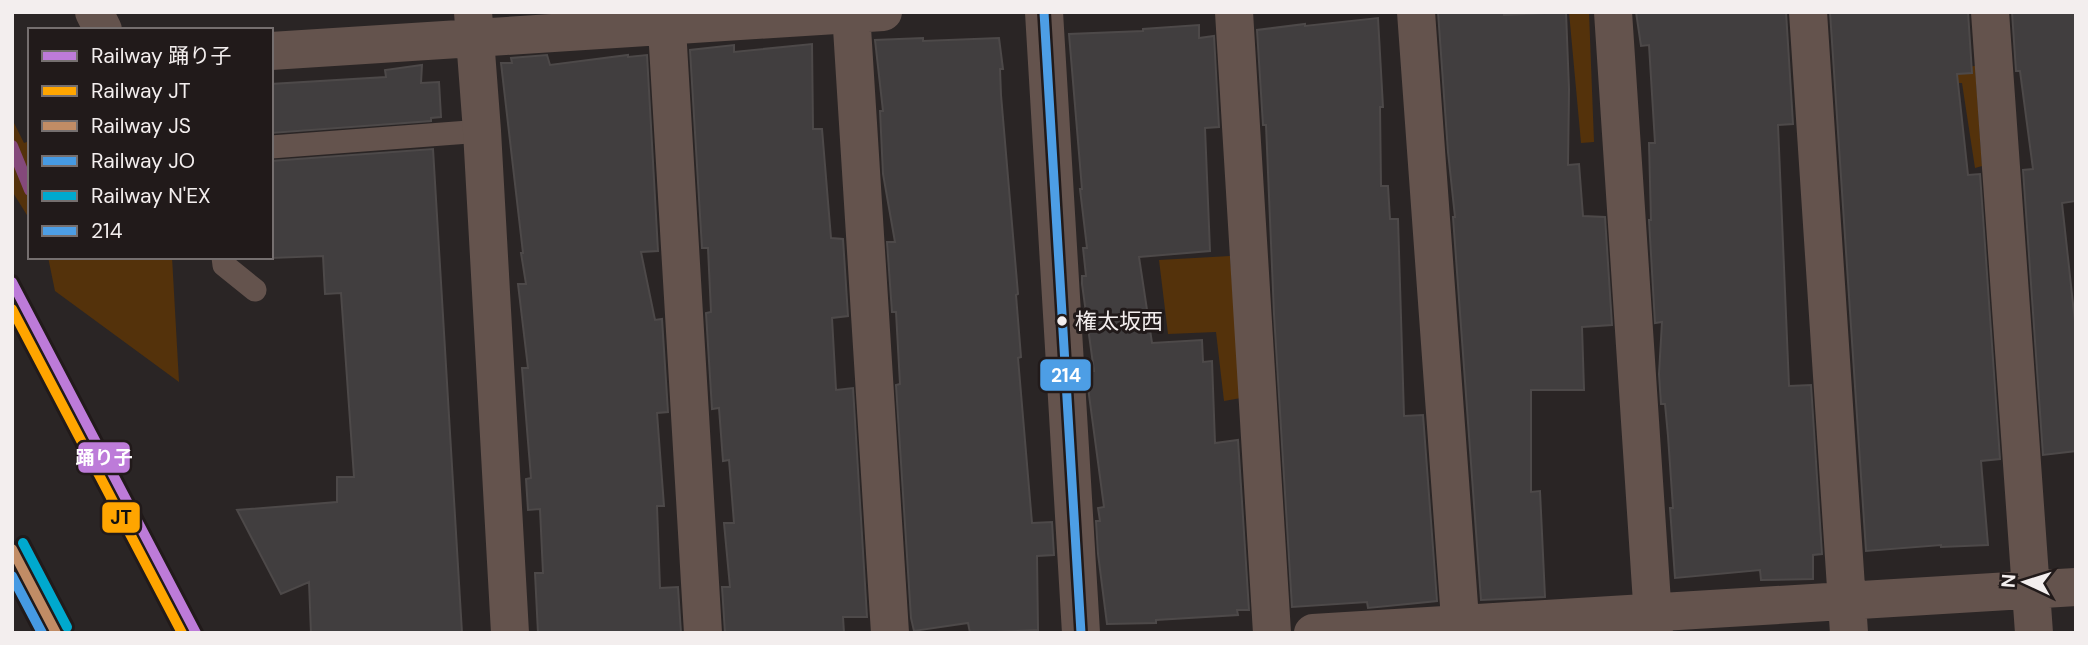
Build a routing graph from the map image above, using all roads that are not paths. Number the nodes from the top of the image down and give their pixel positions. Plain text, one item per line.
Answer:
1 (94, 12) edge
2 (1044, 12) edge
3 (1234, 12) edge
4 (1416, 12) edge
5 (1613, 12) edge
6 (1808, 12) edge
7 (1990, 12) edge
8 (862, 13) edge
9 (667, 20) edge
10 (474, 25) edge
11 (102, 28) edge
12 (273, 51) edge
13 (482, 131) junction
14 (273, 147) edge
15 (223, 259) edge
16 (255, 290) dead end
17 (2076, 587) edge
18 (2031, 589) junction
19 (1848, 617) edge
20 (1653, 622) edge
21 (1461, 628) edge
22 (510, 633) edge
23 (703, 633) edge
24 (890, 633) edge
25 (1081, 633) edge
26 (1272, 633) edge
27 (1313, 633) edge
28 (2034, 633) edge

1 - 11 street
2 - 25 street
3 - 26 street
4 - 21 street
5 - 20 street
6 - 19 street
7 - 18 street
8 - 9 street
8 - 24 street
9 - 10 street
9 - 23 street
10 - 12 street
10 - 13 street
13 - 14 lane
13 - 22 street
15 - 16 lane
17 - 18 street
18 - 19 street
18 - 28 street
19 - 20 street
20 - 21 street
21 - 27 street

